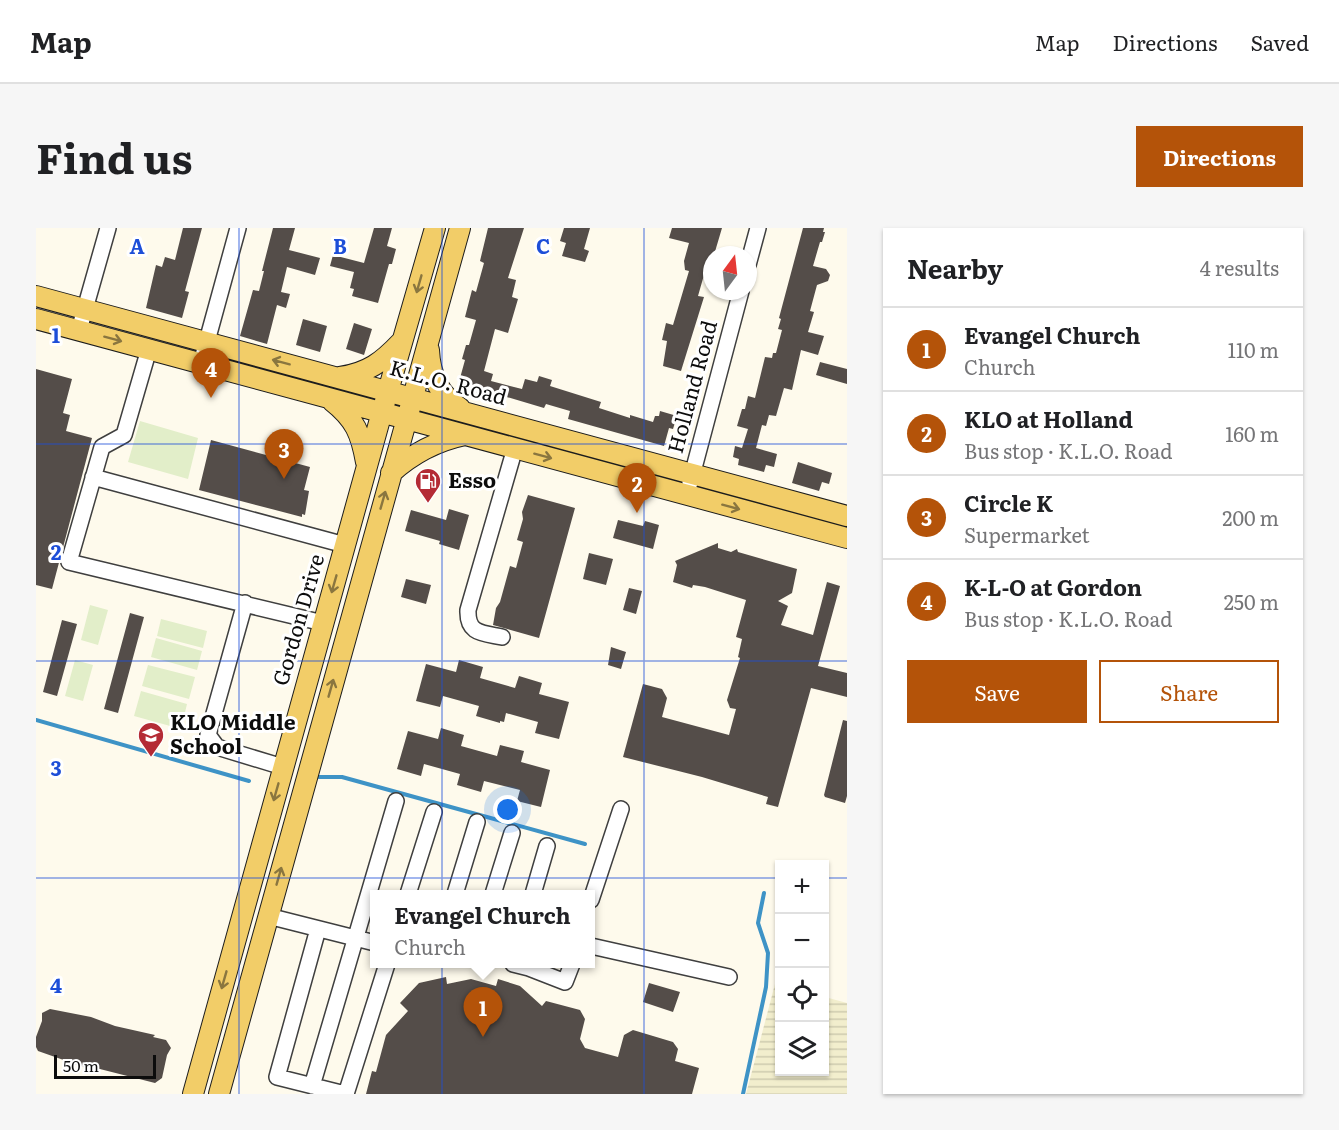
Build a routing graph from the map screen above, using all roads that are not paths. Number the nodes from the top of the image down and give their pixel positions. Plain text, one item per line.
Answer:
1 (108, 228) edge
2 (238, 228) edge
3 (435, 228) edge
4 (460, 228) edge
5 (758, 228) edge
6 (753, 246) edge
7 (36, 296) edge
8 (739, 300) edge
9 (85, 309) junction
10 (36, 319) edge
11 (79, 330) junction
12 (429, 337) junction
13 (402, 341) junction
14 (207, 342) junction
15 (149, 349) junction
16 (201, 363) junction
17 (337, 377) junction
18 (388, 391) junction
19 (327, 397) junction
20 (412, 398) junction
21 (382, 412) junction
22 (471, 414) junction
23 (406, 419) junction
24 (466, 435) junction
25 (515, 448) junction
26 (366, 467) junction
27 (391, 473) junction
28 (692, 474) junction
29 (93, 477) junction
30 (686, 495) junction
31 (847, 516) edge
32 (847, 538) edge
33 (345, 545) junction
34 (245, 603) junction
35 (323, 623) junction
36 (502, 637) dead end
37 (283, 766) junction
38 (396, 801) dead end
39 (621, 809) dead end
40 (434, 812) dead end
41 (477, 822) dead end
42 (512, 834) dead end
43 (547, 846) dead end
44 (409, 890) edge
45 (456, 890) edge
46 (494, 890) edge
47 (534, 890) edge
48 (594, 890) edge
49 (268, 916) junction
50 (318, 929) junction
51 (355, 938) junction
52 (370, 942) edge
53 (595, 947) edge
54 (385, 968) edge
55 (529, 968) edge
56 (570, 968) edge
57 (729, 976) dead end
58 (312, 1086) junction
59 (193, 1094) edge
60 (219, 1094) edge
61 (346, 1094) edge

1 - 9 street
2 - 14 street
3 -> 13 main road, Gordon Drive
4 - 12 main road
5 - 6 street
7 - 9 main road, K.L.O. Road
8 - 28 street, Holland Road
9 - 11 street
9 - 14 main road, K.L.O. Road
10 - 11 main road
11 -> 15 main road
12 - 20 main road
12 - 22 main road
13 - 17 main road
13 - 18 main road, Gordon Drive
14 - 16 street
17 -> 14 main road, K.L.O. Road
15 - 16 main road
15 - 29 street
16 - 19 main road
17 - 18 main road, K.L.O. Road
18 - 20 main road, K.L.O. Road
18 - 21 main road, Gordon Drive
19 - 21 main road
19 - 26 main road
20 - 22 main road, K.L.O. Road
20 - 23 main road
21 - 23 main road
21 - 26 main road, Gordon Drive
22 - 28 main road, K.L.O. Road
23 - 24 main road
23 - 27 main road
24 - 25 main road
24 - 27 main road
25 -> 30 main road
25 - 36 street
26 - 33 main road, Gordon Drive
49 -> 27 main road
28 - 30 street, Holland Road
28 - 31 main road, K.L.O. Road
29 - 33 street
29 - 34 street
30 -> 32 main road
33 -> 35 main road, Gordon Drive
34 - 35 street
34 - 37 street
35 - 37 main road, Gordon Drive
37 -> 59 main road, Gordon Drive
38 - 51 street
39 - 48 street
40 - 44 street
41 - 45 street
42 - 46 street
43 - 47 street
49 - 50 street
49 - 60 main road
50 - 51 street
50 - 58 street
51 - 52 street
51 - 58 street
53 - 57 street
54 - 61 street
55 - 56 street
58 - 61 street

